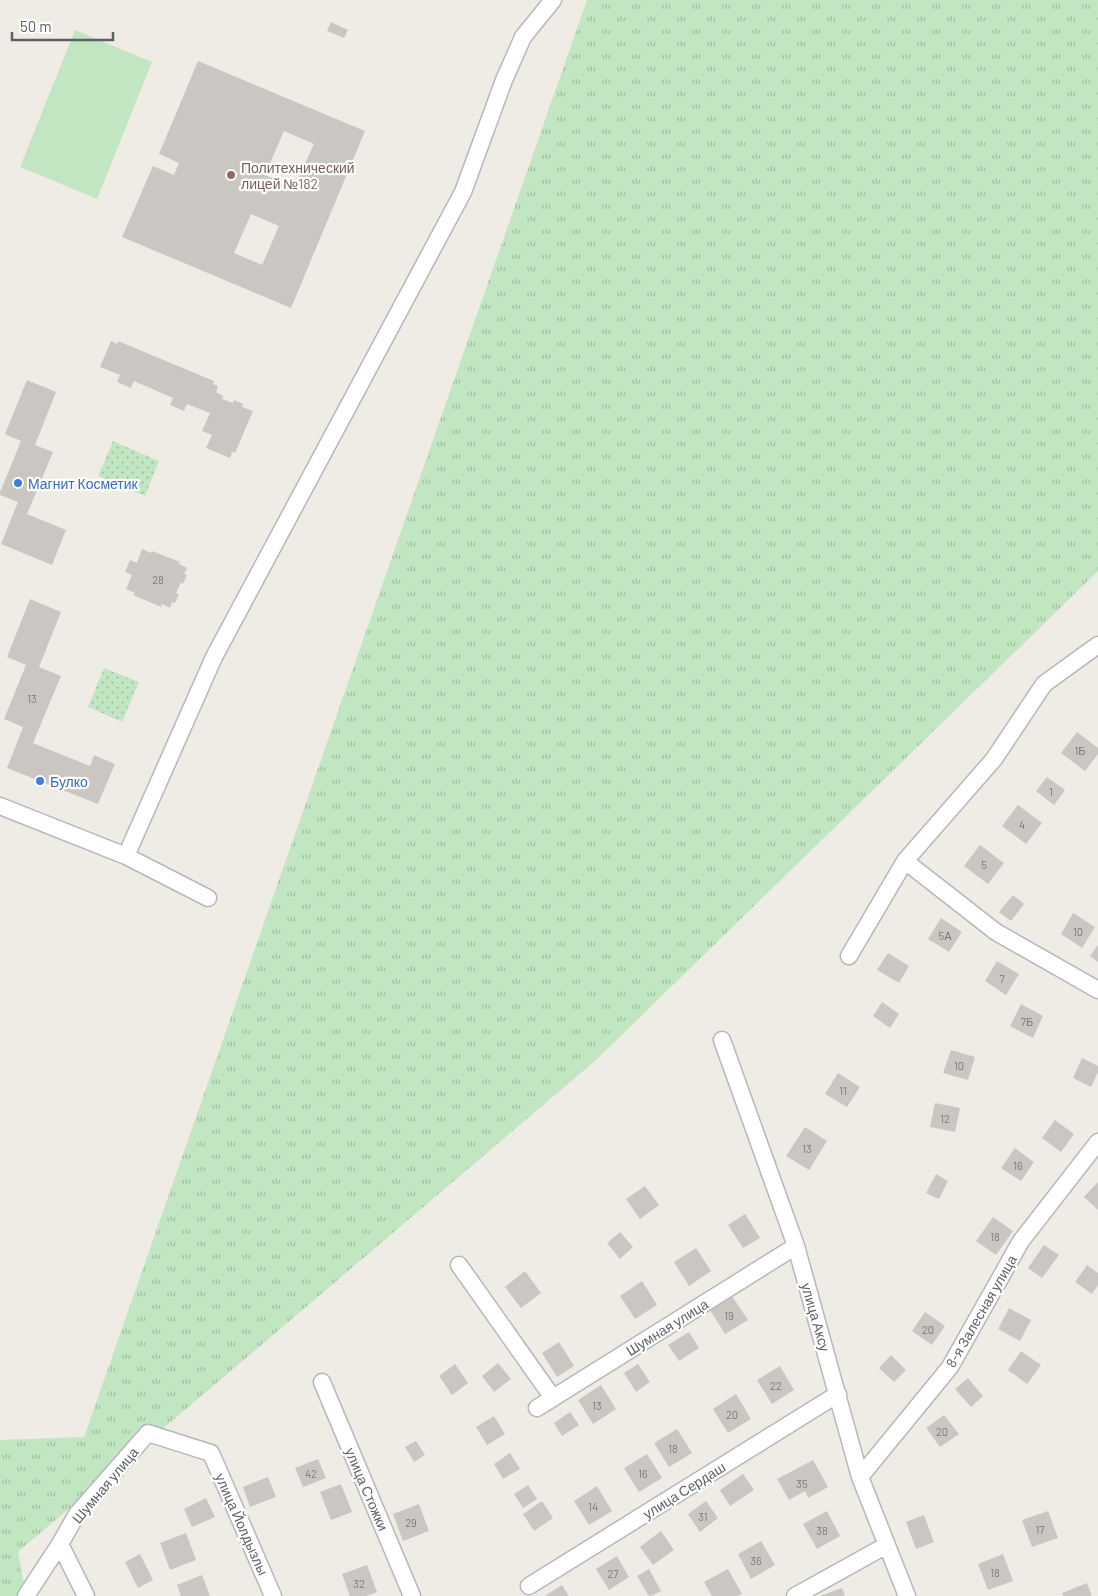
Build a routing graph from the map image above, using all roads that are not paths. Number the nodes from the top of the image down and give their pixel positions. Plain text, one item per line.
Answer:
1 (553, 0) edge
2 (1098, 645) edge
3 (0, 806) edge
4 (126, 856) junction
5 (905, 861) junction
6 (208, 898) dead end
7 (849, 956) dead end
8 (1098, 990) edge
9 (722, 1040) dead end
10 (1098, 1142) edge
11 (796, 1246) junction
12 (459, 1265) dead end
13 (322, 1382) dead end
14 (838, 1394) junction
15 (553, 1398) junction
16 (537, 1408) dead end
17 (211, 1453) joint
18 (860, 1477) junction
19 (60, 1544) junction
20 (887, 1545) junction
21 (529, 1586) dead end
22 (26, 1596) edge
23 (86, 1596) edge
24 (273, 1596) edge
25 (412, 1596) edge
26 (795, 1596) edge
27 (907, 1596) edge

1 - 4 street
2 - 5 street
3 - 4 street
4 - 6 street
5 - 7 street
5 - 8 street
9 - 11 street, улица Аксу
10 - 18 street, 8-я Залесная улица
11 - 14 street, улица Аксу
11 - 15 street, Шумная улица
12 - 15 street
13 - 25 street, улица Стожки
14 - 18 street, улица Аксу
14 - 21 street, улица Сердаш
15 - 16 street, Шумная улица
17 - 19 street, Шумная улица
17 - 24 street, улица Йолдызлы
18 - 20 street, улица Аксу
19 - 22 street
19 - 23 street
20 - 26 street
20 - 27 street, улица Аксу

